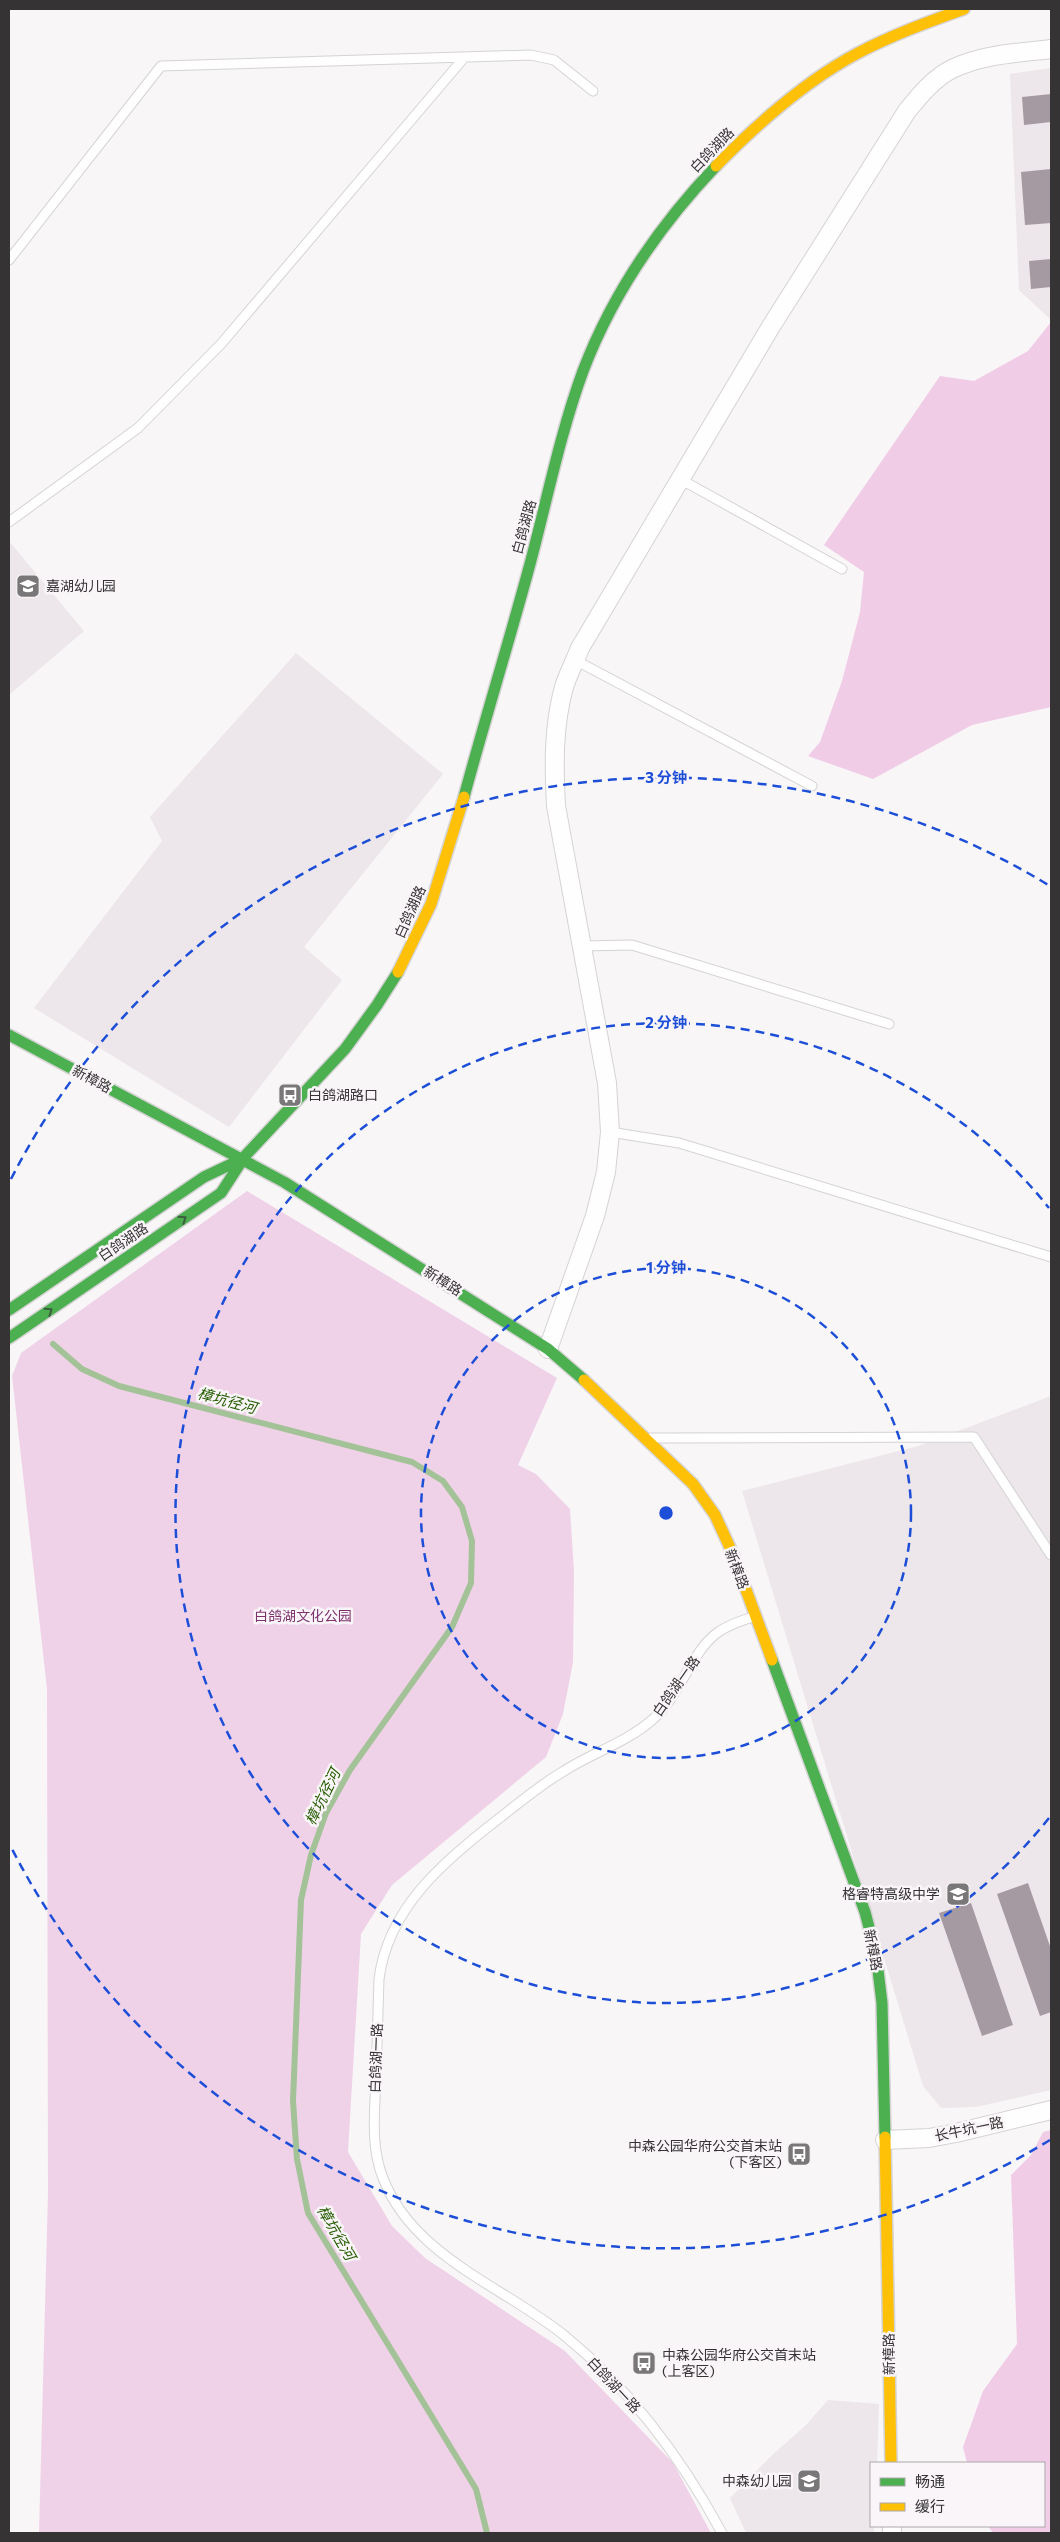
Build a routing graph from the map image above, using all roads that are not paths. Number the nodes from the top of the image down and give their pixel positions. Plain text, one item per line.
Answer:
1 (964, 9) edge
2 (1051, 49) edge
3 (463, 59) junction
4 (593, 91) dead end
5 (9, 260) edge
6 (680, 479) junction
7 (9, 522) edge
8 (842, 569) dead end
9 (575, 660) junction
10 (812, 786) dead end
11 (582, 946) junction
12 (889, 1024) dead end
13 (9, 1035) edge
14 (610, 1132) junction
15 (242, 1159) junction
16 (1051, 1258) edge
17 (9, 1310) edge
18 (10, 1338) edge
19 (548, 1349) junction
20 (646, 1438) junction
21 (1051, 1554) edge
22 (755, 1616) junction
23 (1051, 2110) edge
24 (885, 2140) junction
25 (891, 2462) edge
26 (722, 2533) edge

1 - 15 street, 白鸽湖路
2 - 6 street
3 - 4 lane
3 - 5 lane
3 - 7 lane
6 - 8 lane
6 - 9 street
9 - 10 lane
9 - 11 street
11 - 12 lane
11 - 14 street
13 - 15 street, 新樟路
14 - 16 lane
14 - 19 street
15 - 17 street, 白鸽湖路
18 -> 15 street, 白鸽湖路
15 - 19 street, 新樟路
19 - 20 street, 新樟路
20 - 21 lane
20 - 22 street, 新樟路
22 - 24 street, 新樟路
22 - 26 lane, 白鸽湖一路
23 - 24 street, 长牛坑一路
24 - 25 street, 新樟路

